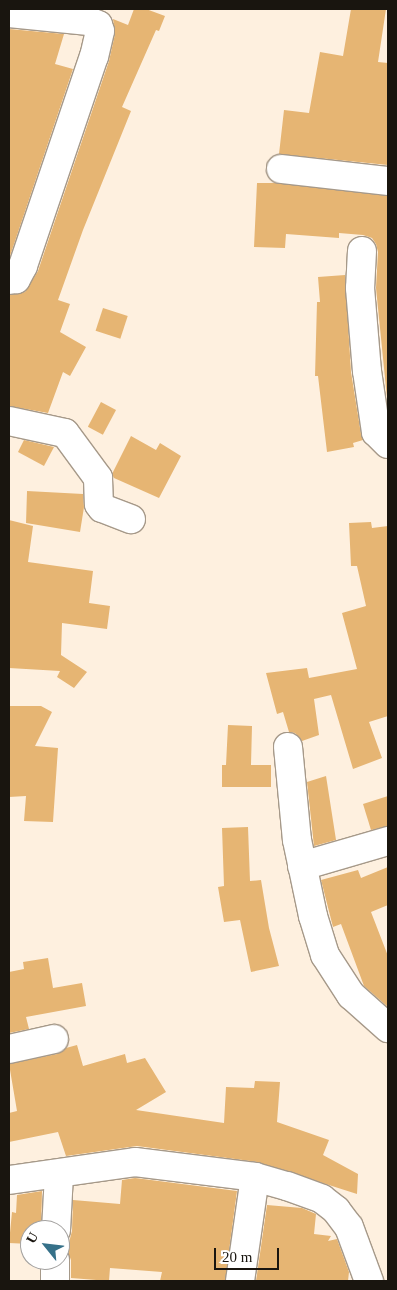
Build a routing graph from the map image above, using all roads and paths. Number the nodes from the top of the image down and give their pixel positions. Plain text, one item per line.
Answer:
1 (9, 13) edge
2 (100, 17) edge
3 (281, 169) dead end
4 (388, 181) edge
5 (362, 251) dead end
6 (9, 280) edge
7 (9, 421) edge
8 (388, 444) edge
9 (131, 518) dead end
10 (288, 748) dead end
11 (388, 841) edge
12 (302, 866) junction
13 (388, 1028) edge
14 (54, 1039) dead end
15 (9, 1049) edge
16 (59, 1174) junction
17 (255, 1178) junction
18 (9, 1180) edge
19 (57, 1220) edge
20 (240, 1281) edge
21 (369, 1281) edge

1 - 2 street
2 - 6 street
3 - 4 street
5 - 8 street
7 - 9 street
10 - 12 street
11 - 12 street
12 - 13 street
14 - 15 street
16 - 17 street
16 - 18 street
16 - 19 street
17 - 20 street
17 - 21 street

